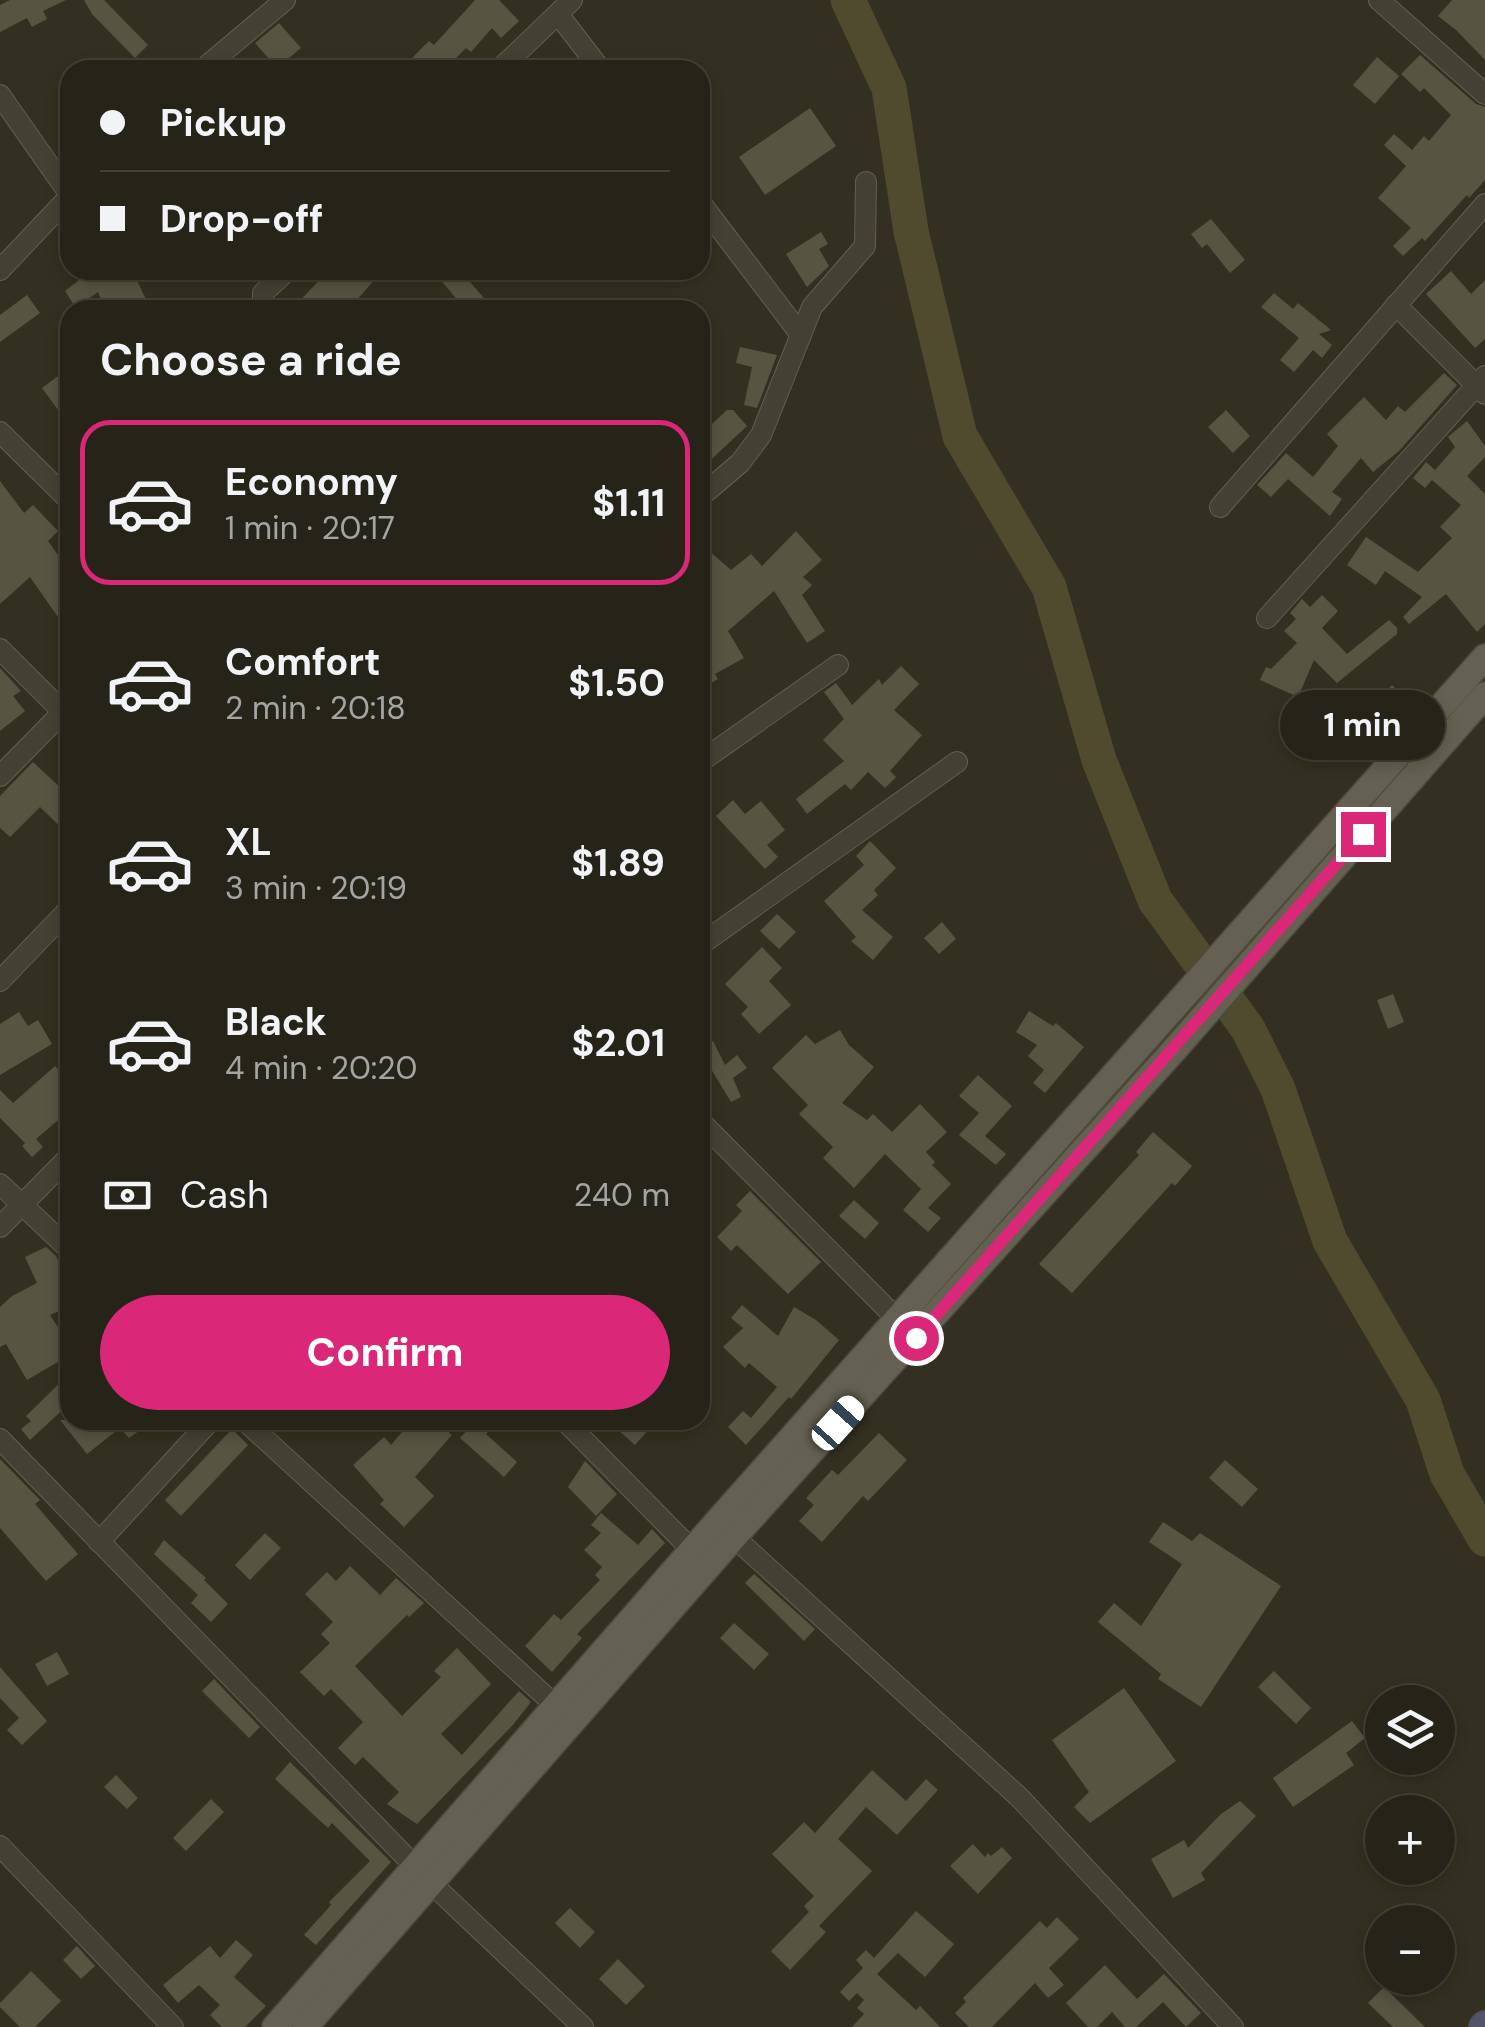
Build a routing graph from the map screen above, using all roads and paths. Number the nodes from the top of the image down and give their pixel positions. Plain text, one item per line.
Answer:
1 (285, 0) edge
2 (1388, 3) edge
3 (565, 7) edge
4 (214, 60) edge
5 (509, 60) edge
6 (594, 60) edge
7 (1485, 94) edge
8 (0, 95) edge
9 (60, 182) edge
10 (866, 182) dead end
11 (1485, 204) edge
12 (60, 207) edge
13 (710, 215) edge
14 (0, 270) edge
15 (277, 280) edge
16 (263, 300) edge
17 (1396, 305) junction
18 (801, 335) junction
19 (1482, 385) edge
20 (0, 432) edge
21 (710, 488) edge
22 (60, 492) edge
23 (1220, 507) dead end
24 (1268, 618) dead end
25 (0, 649) edge
26 (1485, 657) edge
27 (838, 665) dead end
28 (1485, 694) edge
29 (60, 710) edge
30 (60, 721) edge
31 (710, 755) edge
32 (957, 762) dead end
33 (0, 776) edge
34 (60, 918) edge
35 (710, 938) edge
36 (0, 980) edge
37 (710, 1130) edge
38 (60, 1166) edge
39 (0, 1184) edge
40 (22, 1205) junction
41 (0, 1228) edge
42 (60, 1241) edge
43 (906, 1328) junction
44 (201, 1430) edge
45 (255, 1430) edge
46 (574, 1430) edge
47 (0, 1439) edge
48 (734, 1537) junction
49 (99, 1542) junction
50 (692, 1550) junction
51 (556, 1706) junction
52 (0, 1846) edge
53 (423, 1875) junction
54 (173, 2027) edge
55 (274, 2027) edge
56 (305, 2027) edge
57 (583, 2027) edge
58 (1233, 2027) edge

1 - 4 street
2 - 7 street
3 - 5 street
3 - 6 street
8 - 9 street
10 - 18 street
11 - 17 street
12 - 14 street
13 - 18 street
15 - 16 street
17 - 19 street
17 - 23 street
18 - 21 street
19 - 24 street
20 - 22 street
25 - 29 street
26 - 43 main road
27 - 31 street
28 - 43 main road
30 - 33 street
32 - 35 street
34 - 36 street
37 - 43 street
38 - 40 street
39 - 40 street
40 - 41 street
40 - 42 street
43 - 48 main road
43 - 50 main road
44 - 49 street
45 - 51 street
46 - 50 street
47 - 49 street
48 - 53 main road
48 - 58 street
49 - 53 street
50 - 51 main road
51 - 53 main road
52 - 54 street
53 - 55 main road
53 - 56 main road
53 - 57 street

